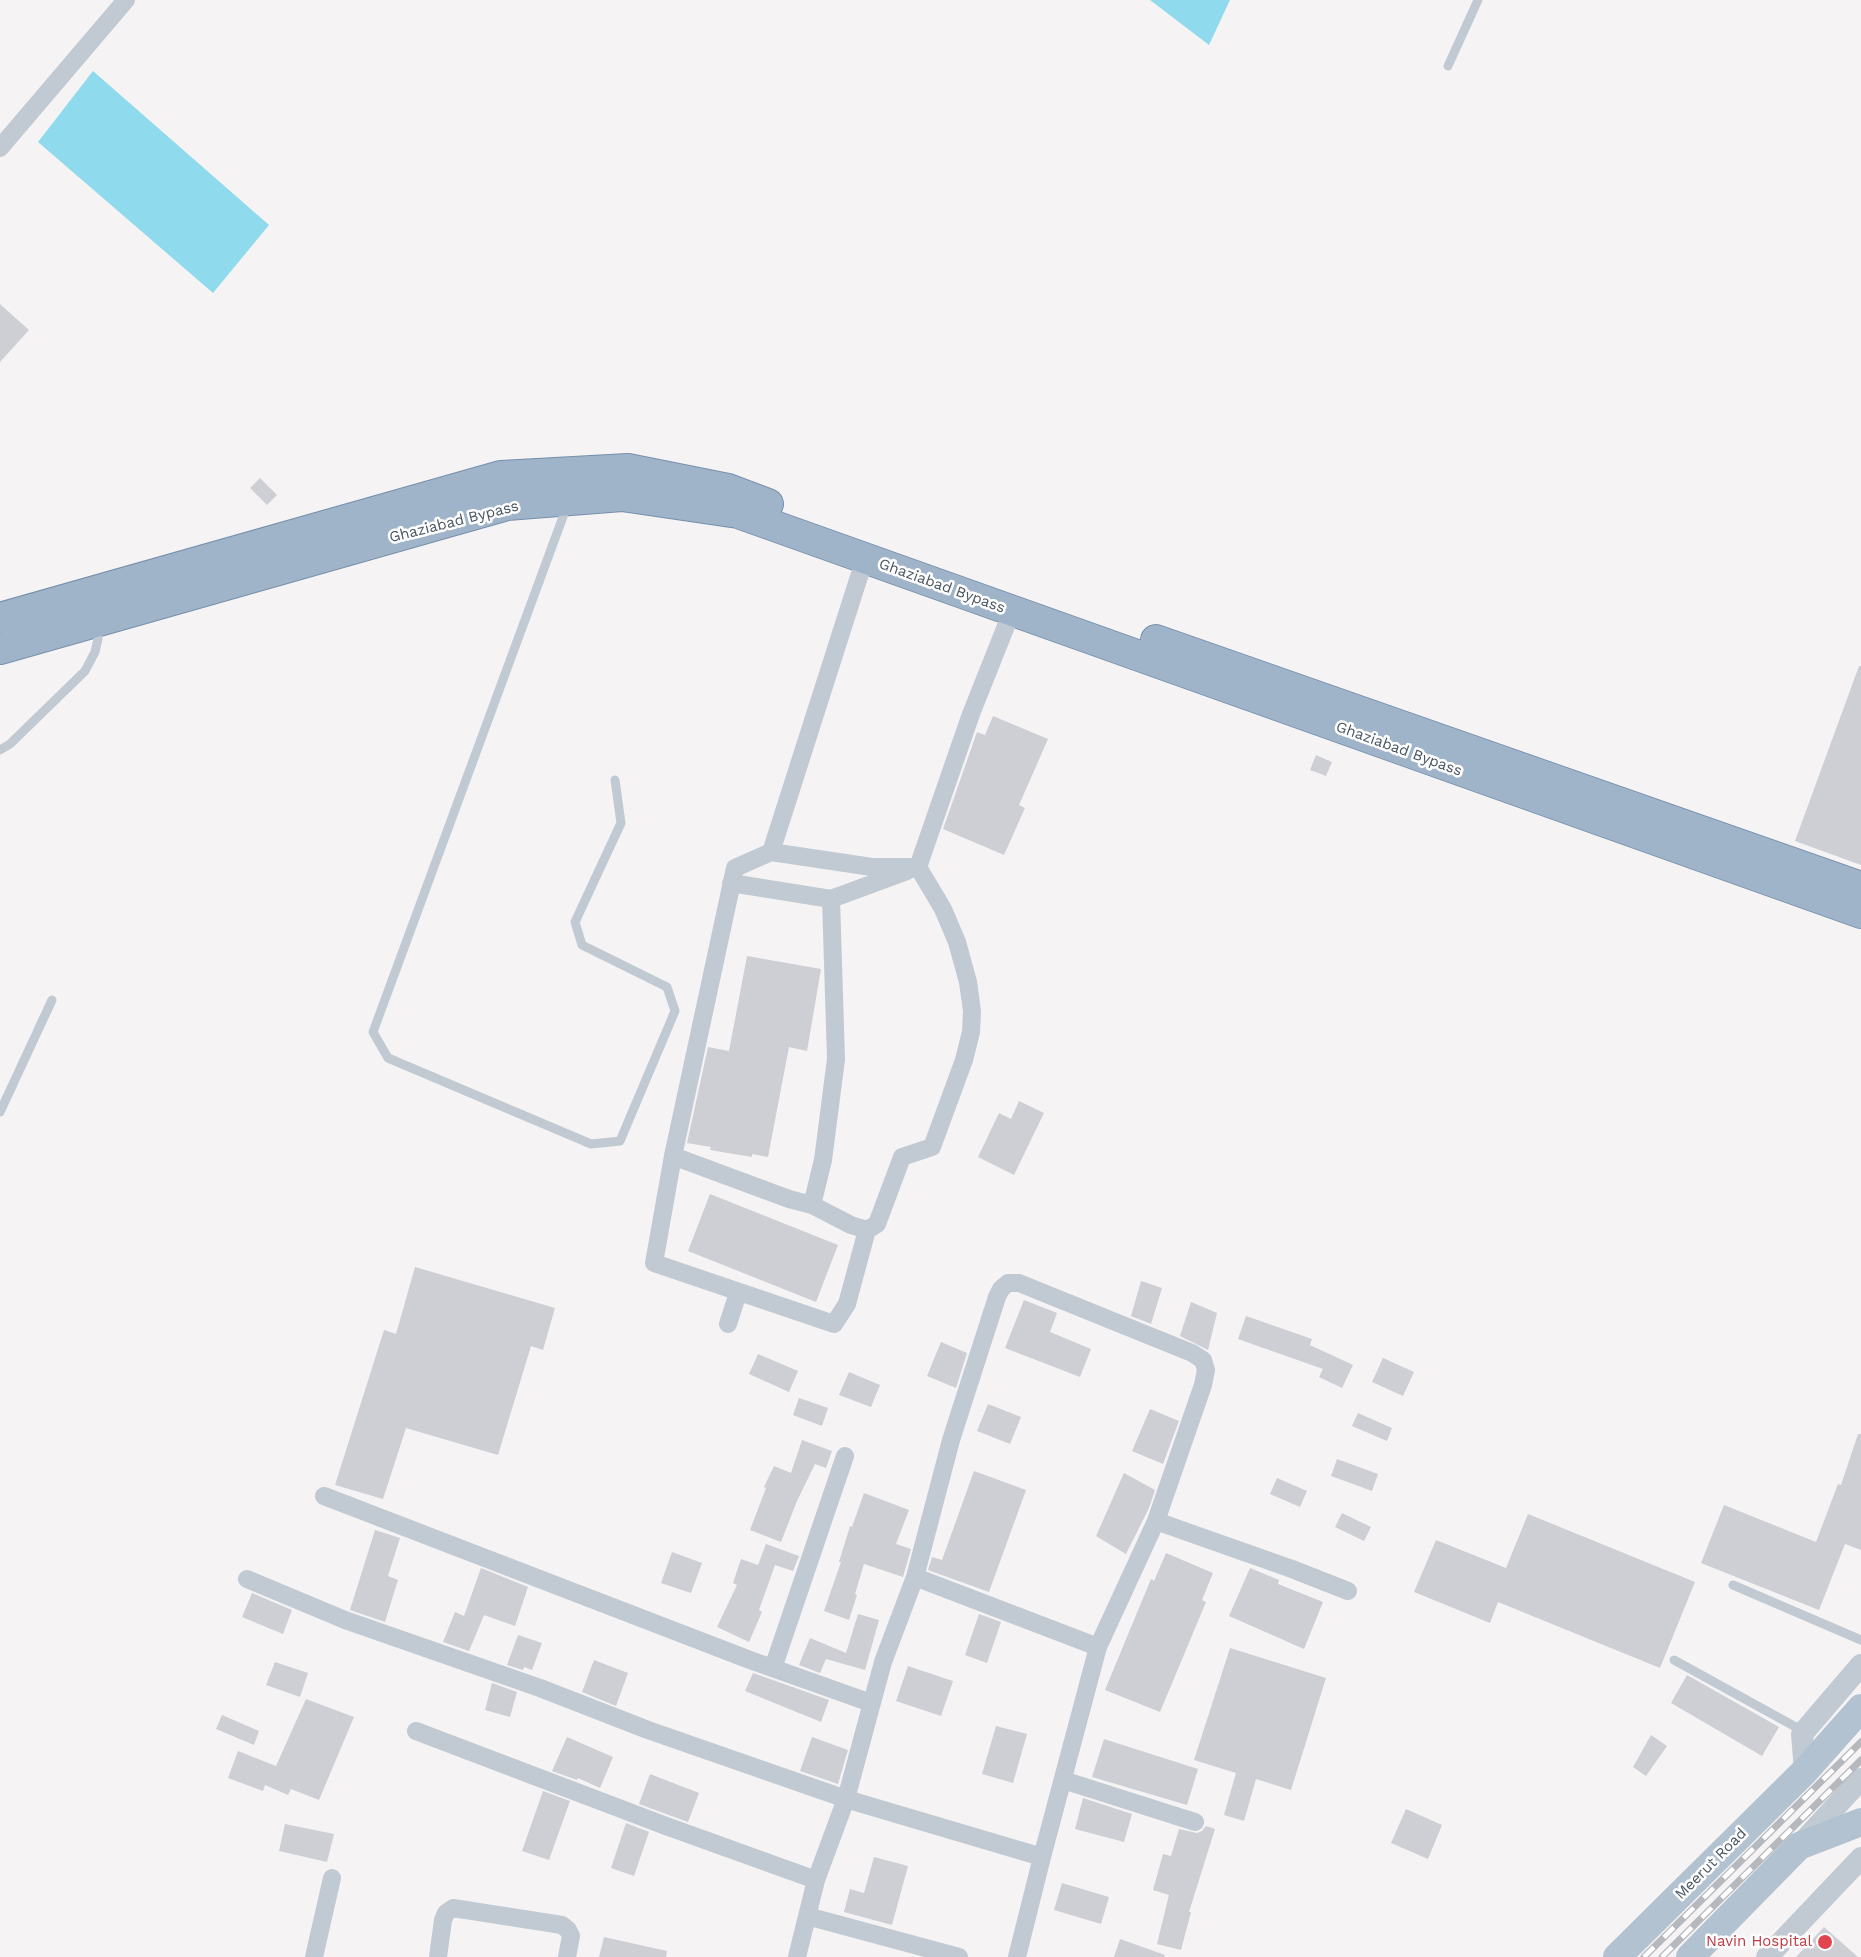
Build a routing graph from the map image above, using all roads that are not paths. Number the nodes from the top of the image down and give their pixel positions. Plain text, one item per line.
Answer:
1 (126, 0) edge
2 (1478, 0) edge
3 (1448, 66) dead end
4 (0, 148) edge
5 (569, 500) junction
6 (866, 558) junction
7 (1012, 610) junction
8 (0, 618) edge
9 (97, 620) junction
10 (1127, 641) junction
11 (0, 649) edge
12 (0, 750) edge
13 (615, 780) dead end
14 (771, 852) junction
15 (918, 867) junction
16 (731, 883) junction
17 (1861, 887) edge
18 (831, 899) junction
19 (1861, 913) edge
20 (52, 1000) dead end
21 (0, 1112) edge
22 (673, 1156) junction
23 (812, 1205) junction
24 (867, 1230) junction
25 (738, 1293) junction
26 (728, 1324) dead end
27 (845, 1456) dead end
28 (324, 1496) dead end
29 (1156, 1521) junction
30 (915, 1577) junction
31 (247, 1579) dead end
32 (1733, 1585) dead end
33 (1348, 1591) dead end
34 (1861, 1640) edge
35 (1098, 1647) junction
36 (1674, 1660) dead end
37 (1861, 1665) edge
38 (773, 1668) junction
39 (871, 1703) junction
40 (1856, 1714) edge
41 (416, 1731) dead end
42 (1805, 1731) junction
43 (1804, 1771) junction
44 (1861, 1779) edge
45 (1063, 1780) junction
46 (846, 1798) junction
47 (1195, 1822) dead end
48 (1861, 1822) edge
49 (1799, 1846) junction
50 (1042, 1857) junction
51 (1861, 1858) edge
52 (333, 1878) dead end
53 (816, 1880) junction
54 (807, 1916) junction
55 (1022, 1956) edge
56 (314, 1957) edge
57 (438, 1957) edge
58 (567, 1957) edge
59 (797, 1957) edge
60 (959, 1957) edge
61 (1617, 1957) edge
62 (1690, 1957) edge
63 (1767, 1957) edge

1 - 4 street
2 - 3 lane
5 - 6 highway, Ghaziabad Bypass
5 - 9 highway, Ghaziabad Bypass
5 - 13 lane
6 - 7 highway, Ghaziabad Bypass
6 - 14 street
7 - 10 highway, Ghaziabad Bypass
7 - 15 street
8 - 10 highway, Ghaziabad Bypass
9 - 11 highway, Ghaziabad Bypass
9 - 12 lane
10 - 17 highway, Ghaziabad Bypass
10 - 19 highway, Ghaziabad Bypass
14 - 15 street
14 - 16 street
15 - 18 street
15 - 24 street
16 - 18 street
16 - 22 street
18 - 23 street
20 - 21 lane
22 - 23 street
22 - 25 street
23 - 24 street
24 - 25 street
25 - 26 street
27 - 38 street
28 - 38 street
29 - 30 street
29 - 33 street
29 - 35 street
30 - 35 street
30 - 39 street
31 - 46 street
32 - 34 lane
35 - 45 street
36 - 42 lane
37 - 42 street
38 - 39 street
39 - 46 street
40 - 43 main road, Meerut Road
41 - 53 street
42 - 43 street
43 - 61 main road, Meerut Road
44 - 49 street
45 - 47 street
45 - 50 street
46 - 50 street
46 - 53 street
48 - 49 main road
49 - 62 main road
50 - 55 street
51 - 63 street
52 - 56 street
53 - 54 street
54 - 59 street
54 - 60 street
57 - 58 street

